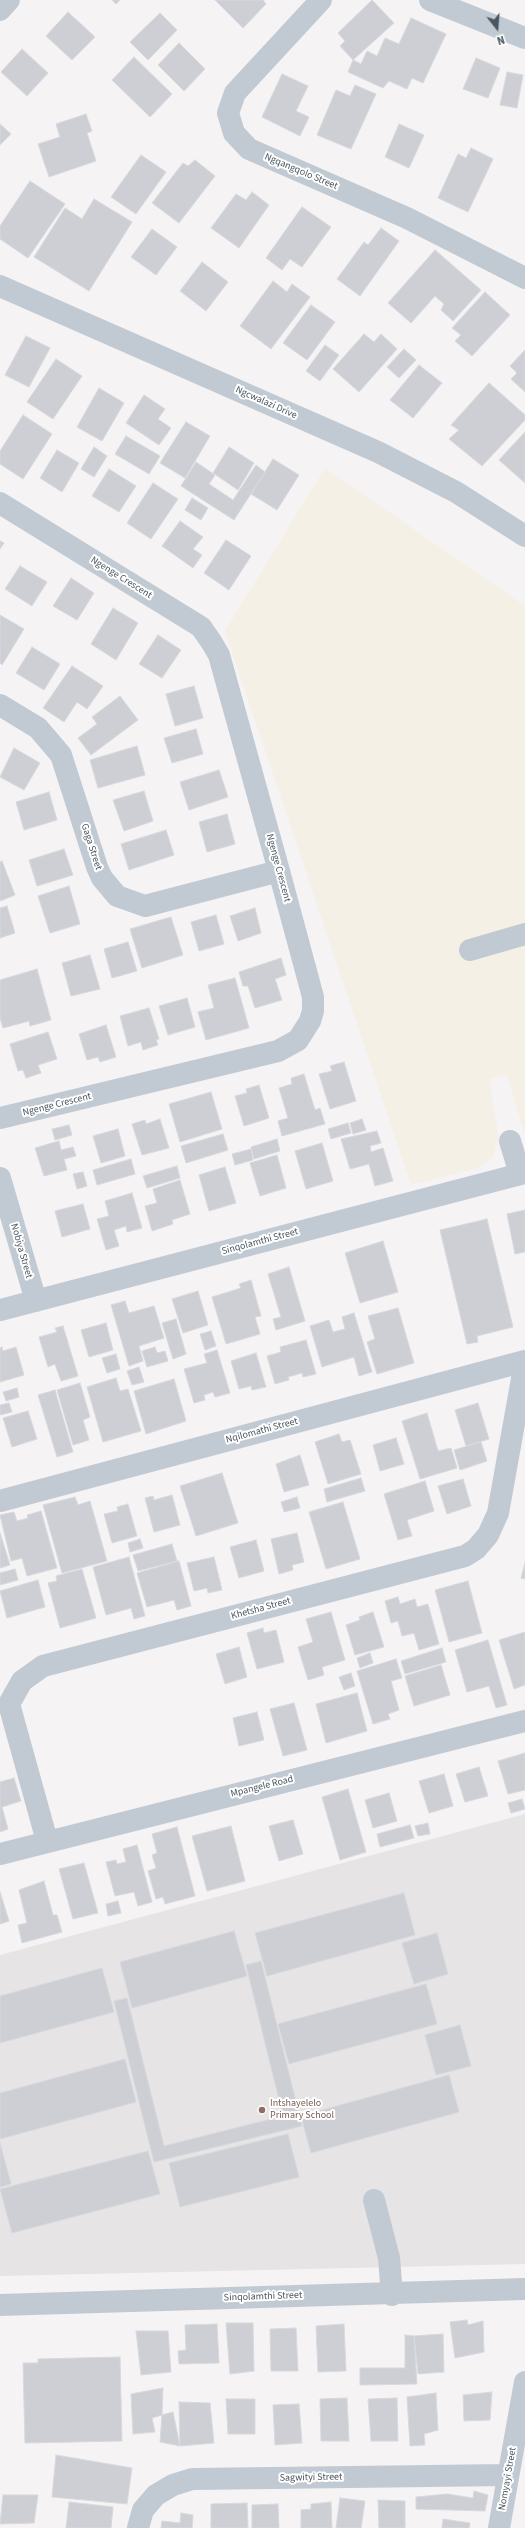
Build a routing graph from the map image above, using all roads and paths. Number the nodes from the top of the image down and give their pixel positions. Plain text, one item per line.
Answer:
1 (9, 0) edge
2 (321, 0) edge
3 (430, 0) edge
4 (0, 10) edge
5 (525, 38) edge
6 (525, 278) edge
7 (0, 286) edge
8 (0, 503) edge
9 (525, 536) edge
10 (0, 705) edge
11 (279, 871) junction
12 (525, 934) edge
13 (470, 950) dead end
14 (0, 1118) edge
15 (510, 1141) dead end
16 (523, 1174) edge
17 (0, 1178) edge
18 (36, 1301) junction
19 (0, 1310) edge
20 (525, 1362) edge
21 (0, 1501) edge
22 (525, 1721) edge
23 (47, 1841) junction
24 (0, 1854) edge
25 (374, 2200) dead end
26 (525, 2289) edge
27 (392, 2295) junction
28 (0, 2305) edge
29 (525, 2382) edge
30 (508, 2475) junction
31 (138, 2528) edge
32 (499, 2528) edge

1 - 4 street
2 - 6 street, Ngqangqolo Street
3 - 5 street
7 - 9 street, Ngcwalazi Drive
8 - 11 street, Ngenge Crescent
10 - 11 street, Gaga Street
11 - 14 street, Ngenge Crescent
12 - 13 street
15 - 16 street, Sinqolamthi Street
16 - 18 street, Sinqolamthi Street
17 - 18 street, Nobiya Street
18 - 19 street, Sinqolamthi Street
20 - 21 street, Nqilomathi Street
20 - 23 street, Khetsha Street
22 - 23 street, Mpangele Road
23 - 24 street, Mpangele Road
25 - 27 street
26 - 27 street, Sinqolamthi Street
27 - 28 street, Sinqolamthi Street
29 - 30 street, Nomyayi Street
30 - 31 street, Sagwityi Street
30 - 32 street, Nomyayi Street

